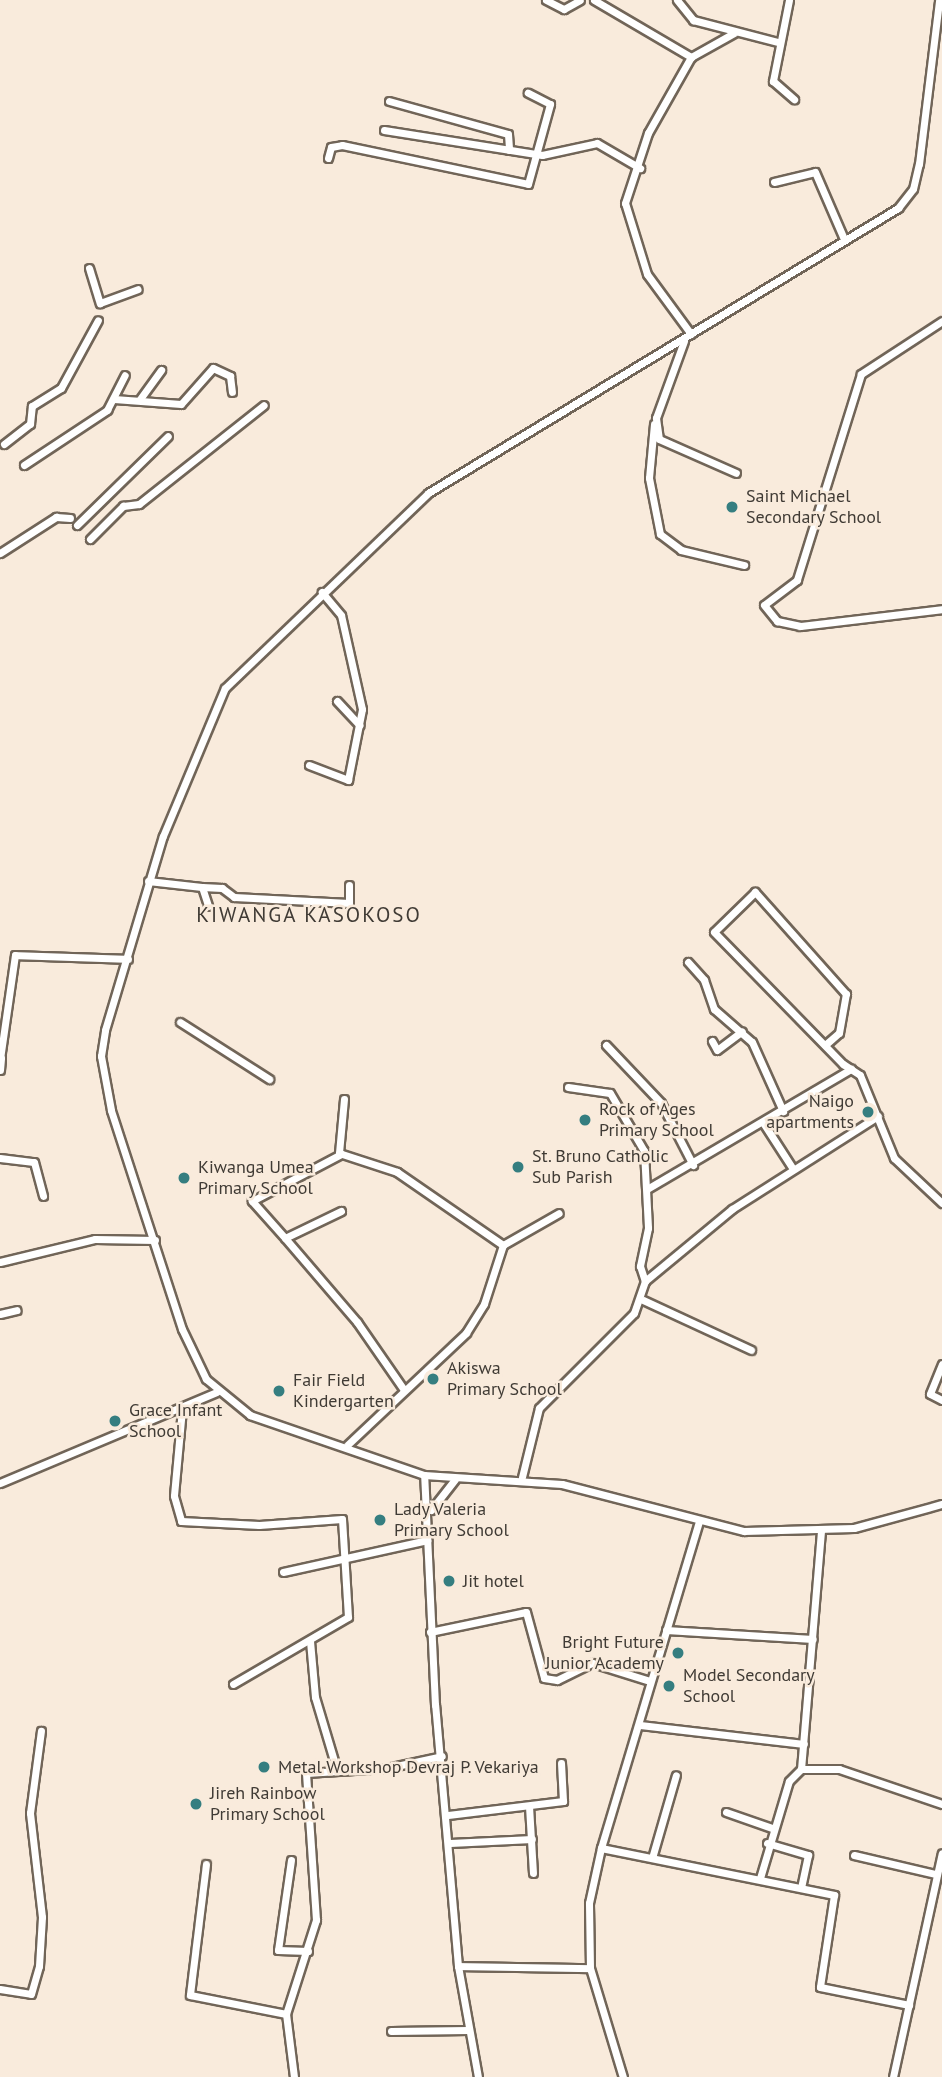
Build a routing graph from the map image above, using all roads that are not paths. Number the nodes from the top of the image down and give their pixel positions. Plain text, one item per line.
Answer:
1 (547, 0) edge
2 (580, 0) edge
3 (594, 0) edge
4 (677, 0) edge
5 (789, 0) edge
6 (937, 0) edge
7 (938, 23) edge
8 (734, 33) junction
9 (778, 42) junction
10 (691, 57) junction
11 (528, 93) dead end
12 (794, 99) dead end
13 (389, 101) dead end
14 (384, 130) dead end
15 (509, 150) junction
16 (533, 150) junction
17 (328, 158) dead end
18 (640, 168) junction
19 (774, 182) dead end
20 (844, 239) junction
21 (89, 268) dead end
22 (138, 289) dead end
23 (97, 320) dead end
24 (942, 321) edge
25 (691, 334) junction
26 (684, 340) junction
27 (162, 370) dead end
28 (125, 375) dead end
29 (232, 392) dead end
30 (114, 398) junction
31 (140, 399) junction
32 (264, 405) dead end
33 (654, 424) junction
34 (168, 436) dead end
35 (4, 444) dead end
36 (24, 465) dead end
37 (736, 473) dead end
38 (70, 518) dead end
39 (76, 525) dead end
40 (90, 539) dead end
41 (0, 553) edge
42 (744, 565) dead end
43 (322, 592) junction
44 (942, 609) edge
45 (337, 701) dead end
46 (359, 725) junction
47 (309, 765) dead end
48 (148, 881) junction
49 (349, 885) dead end
50 (202, 887) junction
51 (208, 906) dead end
52 (128, 959) junction
53 (688, 962) dead end
54 (9, 999) junction
55 (0, 1000) edge
56 (180, 1022) dead end
57 (742, 1031) junction
58 (712, 1041) dead end
59 (606, 1045) dead end
60 (825, 1045) junction
61 (1, 1058) edge
62 (851, 1069) junction
63 (0, 1070) edge
64 (269, 1079) dead end
65 (568, 1087) dead end
66 (344, 1098) dead end
67 (783, 1111) junction
68 (878, 1116) junction
69 (764, 1124) junction
70 (341, 1154) junction
71 (0, 1158) edge
72 (693, 1165) junction
73 (793, 1169) junction
74 (647, 1189) junction
75 (43, 1196) dead end
76 (942, 1203) edge
77 (341, 1211) dead end
78 (559, 1213) dead end
79 (285, 1238) junction
80 (155, 1240) junction
81 (503, 1245) junction
82 (0, 1262) edge
83 (645, 1281) junction
84 (643, 1300) junction
85 (17, 1310) dead end
86 (0, 1314) edge
87 (751, 1350) dead end
88 (942, 1364) edge
89 (404, 1390) junction
90 (216, 1392) junction
91 (942, 1400) edge
92 (182, 1409) junction
93 (347, 1444) junction
94 (424, 1475) junction
95 (522, 1477) junction
96 (455, 1479) junction
97 (0, 1483) edge
98 (942, 1504) edge
99 (431, 1510) junction
100 (699, 1521) junction
101 (821, 1531) junction
102 (427, 1540) junction
103 (342, 1557) junction
104 (283, 1572) dead end
105 (666, 1630) junction
106 (430, 1632) junction
107 (813, 1639) junction
108 (310, 1641) junction
109 (650, 1681) junction
110 (233, 1684) dead end
111 (640, 1725) junction
112 (41, 1731) dead end
113 (804, 1744) junction
114 (442, 1756) junction
115 (561, 1763) dead end
116 (800, 1769) junction
117 (337, 1771) junction
118 (676, 1775) dead end
119 (942, 1804) edge
120 (529, 1806) junction
121 (726, 1812) dead end
122 (448, 1815) junction
123 (772, 1828) junction
124 (532, 1839) junction
125 (450, 1843) junction
126 (767, 1843) junction
127 (601, 1849) junction
128 (942, 1853) edge
129 (854, 1855) dead end
130 (652, 1858) junction
131 (291, 1860) dead end
132 (206, 1864) dead end
133 (533, 1873) dead end
134 (935, 1874) junction
135 (760, 1878) junction
136 (802, 1884) junction
137 (308, 1951) junction
138 (458, 1966) junction
139 (590, 1968) junction
140 (0, 1989) edge
141 (909, 2005) junction
142 (286, 2014) junction
143 (468, 2030) junction
144 (391, 2031) dead end
145 (294, 2077) edge
146 (478, 2077) edge
147 (621, 2077) edge
148 (893, 2077) edge

1 - 2 street
3 - 10 street
4 - 8 street
5 - 9 street
6 - 7 street
7 - 20 street
8 - 9 street
8 - 10 street
9 - 12 street
10 - 18 street
11 - 16 street
13 - 15 street
14 - 15 street
15 - 16 street
16 - 17 street
16 - 18 street
18 - 25 street
19 - 20 street
20 - 25 street
21 - 22 street
23 - 35 street
24 - 44 street
25 - 26 street
26 - 33 street
26 - 43 street
27 - 31 street
28 - 30 street
29 - 31 street
30 - 31 street
30 - 36 street
32 - 40 street
33 - 37 street
33 - 42 street
34 - 39 street
38 - 41 street
43 - 46 street
43 - 48 street
45 - 46 street
46 - 47 street
48 - 50 street
48 - 52 street
49 - 50 street
50 - 51 street
52 - 54 street
52 - 80 street
53 - 57 street
54 - 55 street
54 - 61 street
56 - 64 street
57 - 58 street
57 - 67 street
59 - 72 street
60 - 60 street
60 - 62 street
61 - 63 street
62 - 67 street
62 - 68 street
65 - 74 street
66 - 70 street
67 - 69 street
68 - 73 street
68 - 76 street
69 - 72 street
69 - 73 street
70 - 79 street
70 - 81 street
71 - 75 street
72 - 74 street
73 - 83 street
74 - 83 street
77 - 79 street
78 - 81 street
79 - 89 street
80 - 82 street
80 - 90 street
81 - 89 street
83 - 84 street
84 - 87 street
84 - 95 street
85 - 86 street
88 - 91 street
89 - 93 street
90 - 92 street
90 - 93 street
92 - 97 street
92 - 103 street
93 - 94 street
94 - 96 street
94 - 99 street
95 - 96 street
95 - 100 street
96 - 99 street
98 - 101 street
99 - 102 street
100 - 101 street
100 - 105 street
101 - 107 street
102 - 103 street
102 - 106 street
103 - 104 street
103 - 108 street
105 - 107 street
105 - 109 street
106 - 109 street
106 - 114 street
107 - 113 street
108 - 110 street
108 - 117 street
109 - 111 street
111 - 113 street
111 - 127 street
112 - 140 street
113 - 116 street
114 - 117 street
114 - 122 street
115 - 120 street
116 - 119 street
116 - 123 street
117 - 137 street
118 - 130 street
120 - 122 street
120 - 124 street
121 - 123 street
122 - 125 street
123 - 126 street
124 - 125 street
124 - 133 street
125 - 138 street
126 - 135 street
126 - 136 street
127 - 130 street
127 - 139 street
128 - 134 street
129 - 134 street
130 - 135 street
131 - 137 street
132 - 142 street
134 - 141 street
135 - 136 street
136 - 141 street
137 - 142 street
138 - 139 street
138 - 143 street
139 - 147 street
141 - 148 street
142 - 145 street
143 - 144 street
143 - 146 street

